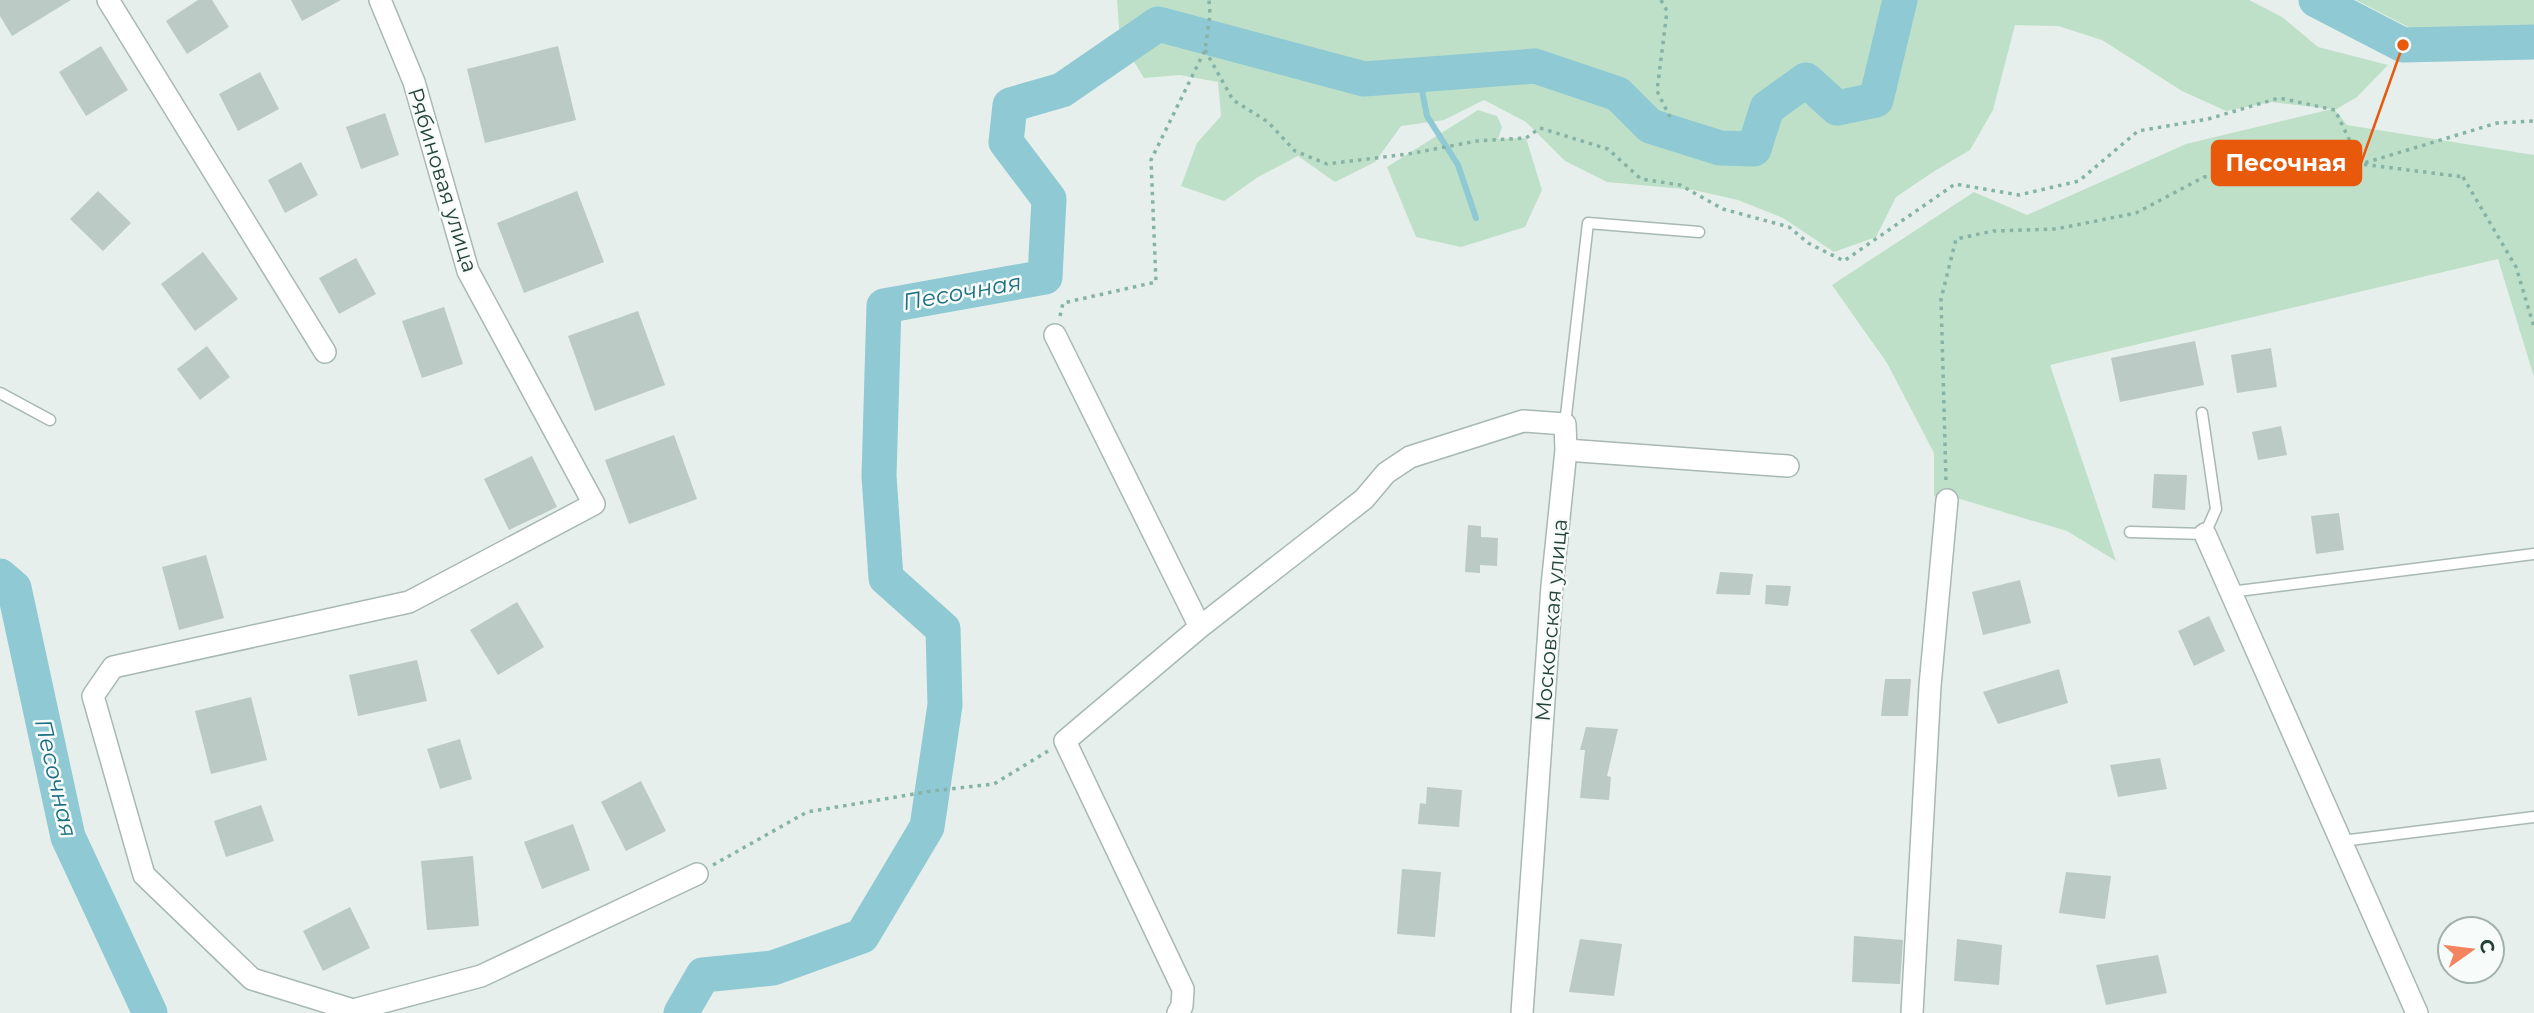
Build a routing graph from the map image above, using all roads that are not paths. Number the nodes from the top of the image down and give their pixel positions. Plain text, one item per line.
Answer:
1 (108, 0) edge
2 (380, 0) edge
3 (1699, 232) dead end
4 (1055, 335) road end
5 (325, 352) dead end
6 (0, 394) edge
7 (2202, 413) dead end
8 (50, 420) dead end
9 (1565, 424) junction
10 (1566, 450) junction
11 (1788, 466) dead end
12 (1947, 500) road end
13 (2130, 532) dead end
14 (2205, 534) junction
15 (2534, 554) edge
16 (2230, 592) junction
17 (1200, 627) junction
18 (2534, 817) edge
19 (2342, 841) junction
20 (697, 874) road end
21 (1178, 1013) edge
22 (1522, 1013) edge
23 (1912, 1013) edge
24 (2417, 1013) edge

1 - 5 street
2 - 20 street, Рябиновая улица
3 - 9 lane
4 - 17 street
6 - 8 lane
7 - 14 lane
9 - 10 street, Московская улица
9 - 17 street
10 - 11 street
10 - 22 street, Московская улица
12 - 23 street
13 - 14 lane
14 - 16 street
15 - 16 lane
16 - 19 street
17 - 21 street
18 - 19 lane
19 - 24 street

